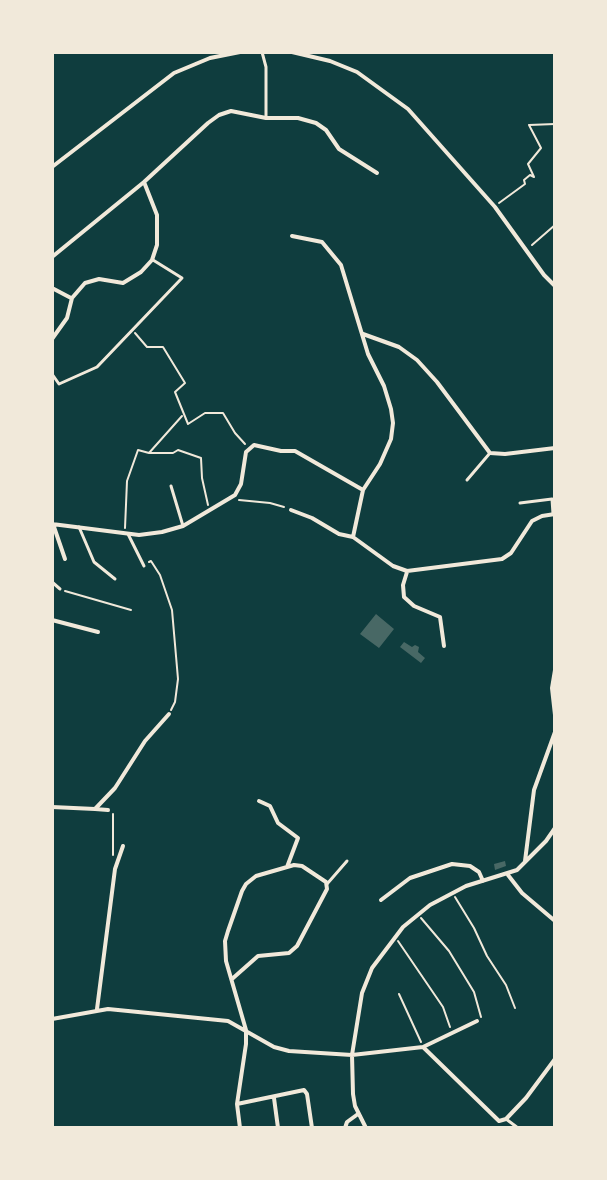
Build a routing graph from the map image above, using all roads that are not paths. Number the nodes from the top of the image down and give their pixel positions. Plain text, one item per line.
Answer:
1 (240, 52) edge
2 (262, 52) edge
3 (292, 52) edge
4 (266, 118) junction
5 (52, 167) edge
6 (377, 173) dead end
7 (144, 182) junction
8 (292, 236) dead end
9 (52, 257) edge
10 (152, 260) junction
11 (555, 286) edge
12 (52, 288) edge
13 (72, 298) junction
14 (361, 332) junction
15 (52, 339) edge
16 (52, 374) edge
17 (555, 448) edge
18 (490, 453) junction
19 (467, 480) dead end
20 (171, 486) dead end
21 (363, 490) junction
22 (520, 503) dead end
23 (291, 510) road end
24 (554, 514) edge
25 (52, 524) edge
26 (183, 526) junction
27 (79, 527) junction
28 (127, 534) junction
29 (353, 537) junction
30 (65, 559) dead end
31 (144, 566) road end
32 (407, 571) junction
33 (115, 579) dead end
34 (52, 582) edge
35 (60, 589) road end
36 (52, 620) edge
37 (98, 632) dead end
38 (444, 646) dead end
39 (555, 670) edge
40 (169, 714) road end
41 (555, 715) edge
42 (555, 732) edge
43 (259, 801) dead end
44 (52, 807) edge
45 (95, 809) junction
46 (108, 810) road end
47 (555, 828) edge
48 (123, 846) dead end
49 (347, 861) dead end
50 (525, 863) junction
51 (287, 867) junction
52 (507, 875) junction
53 (483, 881) junction
54 (327, 884) junction
55 (381, 900) dead end
56 (555, 921) edge
57 (232, 979) junction
58 (97, 1009) junction
59 (52, 1019) edge
60 (480, 1020) road end
61 (246, 1030) junction
62 (423, 1047) junction
63 (352, 1055) junction
64 (555, 1059) edge
65 (274, 1098) junction
66 (237, 1104) junction
67 (358, 1114) junction
68 (504, 1120) junction
69 (240, 1128) edge
70 (278, 1128) edge
71 (312, 1128) edge
72 (345, 1128) edge
73 (366, 1128) edge
74 (518, 1128) edge

1 - 5 street
2 - 4 street
3 - 11 street
4 - 6 street
4 - 7 street
7 - 9 street
7 - 10 street
8 - 14 street
10 - 13 street
10 - 16 street
12 - 13 street
13 - 15 street
14 - 18 street
14 - 21 street
17 - 18 street
18 - 19 street
20 - 26 street
21 - 26 street
21 - 29 street
22 - 24 street
23 - 29 street
24 - 32 street
25 - 27 street
25 - 30 street
26 - 28 street
27 - 28 street
27 - 33 street
28 - 31 street
29 - 32 street
32 - 38 street
34 - 35 street
36 - 37 street
39 - 41 street
40 - 45 street
42 - 50 street
43 - 51 street
44 - 45 street
45 - 46 street
47 - 50 street
48 - 58 street
49 - 54 street
50 - 52 street
51 - 54 street
51 - 57 street
52 - 53 street
52 - 56 street
53 - 55 street
53 - 63 street
54 - 57 street
57 - 61 street
58 - 59 street
58 - 61 street
60 - 62 street
61 - 63 street
61 - 66 street
62 - 63 street
62 - 68 street
63 - 67 street
64 - 68 street
65 - 66 street
65 - 70 street
65 - 71 street
66 - 69 street
67 - 72 street
67 - 73 street
68 - 74 street

